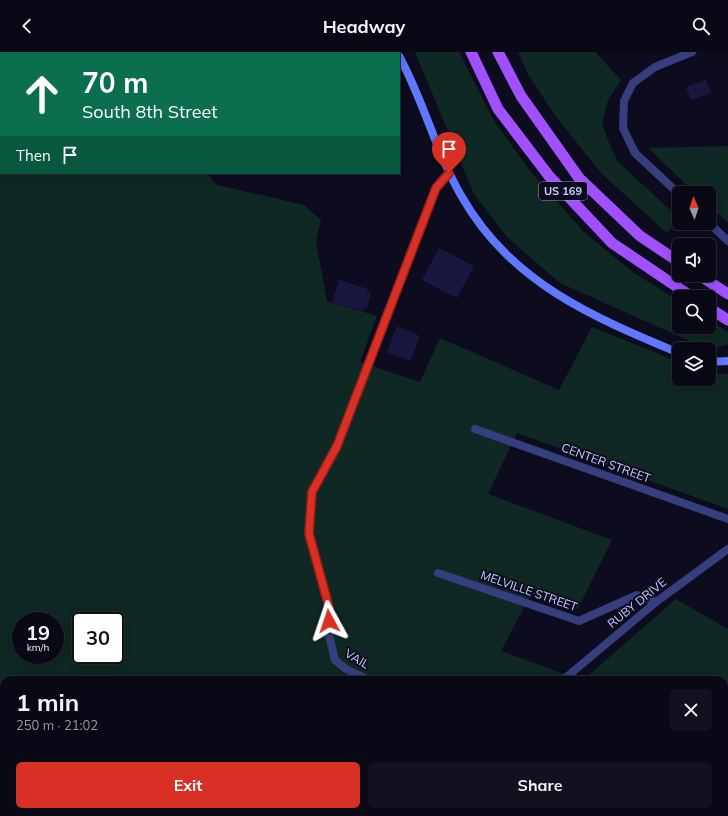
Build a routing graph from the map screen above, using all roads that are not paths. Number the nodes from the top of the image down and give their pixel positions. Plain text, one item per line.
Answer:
1 (471, 52) edge
2 (498, 52) edge
3 (692, 52) edge
4 (400, 58) edge
5 (449, 173) junction
6 (672, 187) edge
7 (716, 230) edge
8 (728, 241) edge
9 (672, 257) edge
10 (710, 282) edge
11 (682, 290) edge
12 (728, 294) edge
13 (716, 312) edge
14 (728, 320) edge
15 (672, 350) edge
16 (728, 361) edge
17 (716, 362) edge
18 (476, 429) dead end
19 (728, 519) edge
20 (728, 549) edge
21 (438, 573) dead end
22 (656, 602) junction
23 (361, 676) edge
24 (568, 676) edge

1 - 11 main road, US 169
2 - 9 main road, US 169
3 - 6 street
4 - 5 main road
5 - 15 main road
5 - 23 street, VAIL
7 - 8 street
10 - 12 main road
13 - 14 main road
16 - 17 main road
18 - 19 street, CENTER STREET
20 - 22 street, RUBY DRIVE
21 - 22 street, MELVILLE STREET
22 - 24 street, RUBY DRIVE

